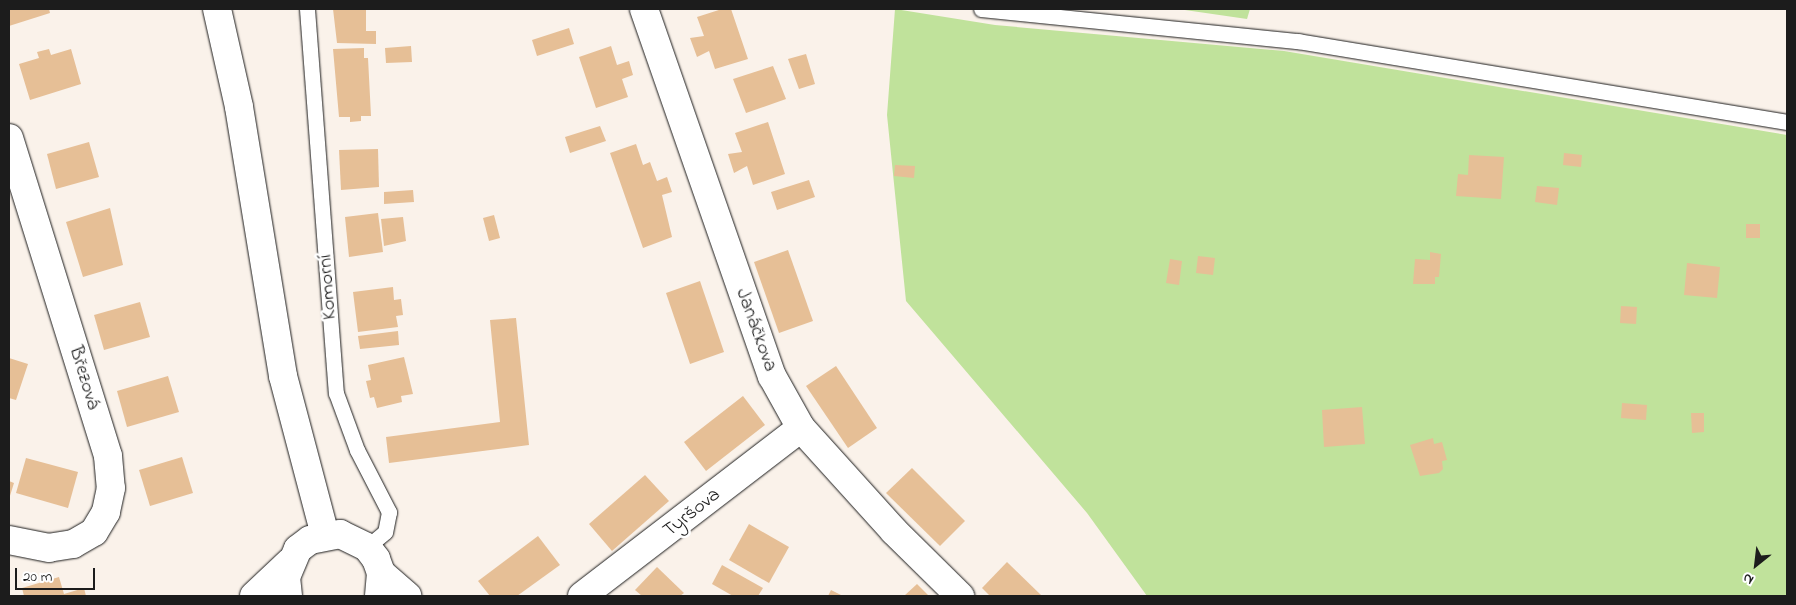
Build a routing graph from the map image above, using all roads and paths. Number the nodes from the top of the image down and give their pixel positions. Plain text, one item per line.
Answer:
1 (217, 9) edge
2 (306, 9) edge
3 (644, 9) edge
4 (981, 9) edge
5 (1787, 122) edge
6 (9, 138) edge
7 (801, 428) junction
8 (325, 535) junction
9 (9, 540) edge
10 (367, 547) junction
11 (290, 562) junction
12 (380, 585) edge
13 (254, 596) edge
14 (288, 596) edge
15 (407, 596) edge
16 (582, 596) edge
17 (960, 596) edge

1 - 8 street
2 - 10 lane, Komorní
3 - 7 street, Janáčkova
4 - 5 lane
6 - 9 street, Březová
7 - 16 street, Tyršova
7 - 17 street, Janáčkova
8 - 10 street
8 - 11 street
10 - 12 street
11 - 13 street
11 - 14 street
12 - 15 street

